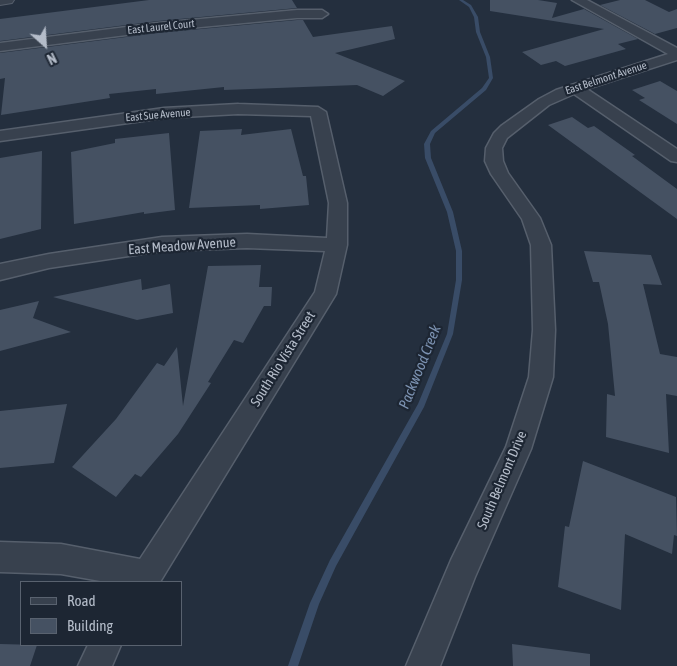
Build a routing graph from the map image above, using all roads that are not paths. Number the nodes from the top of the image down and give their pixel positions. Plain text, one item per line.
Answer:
1 (7, 0) edge
2 (578, 0) edge
3 (0, 1) edge
4 (322, 14) dead end
5 (0, 47) edge
6 (677, 54) edge
7 (575, 88) junction
8 (318, 112) joint
9 (0, 136) edge
10 (494, 148) joint
11 (677, 157) edge
12 (337, 245) junction
13 (0, 272) edge
14 (0, 557) edge
15 (145, 578) edge
16 (105, 646) edge
17 (95, 666) edge
18 (423, 666) edge

1 - 3 street
2 - 6 street
4 - 5 street, East Laurel Court
6 - 7 street, East Belmont Avenue
7 - 10 street, East Belmont Avenue
7 - 11 street
8 - 9 street, East Sue Avenue
8 - 12 street, South Rio Vista Street
10 - 18 street, South Belmont Drive
12 - 13 street, East Meadow Avenue
12 - 15 street, South Rio Vista Street
14 - 15 street
16 - 17 street

